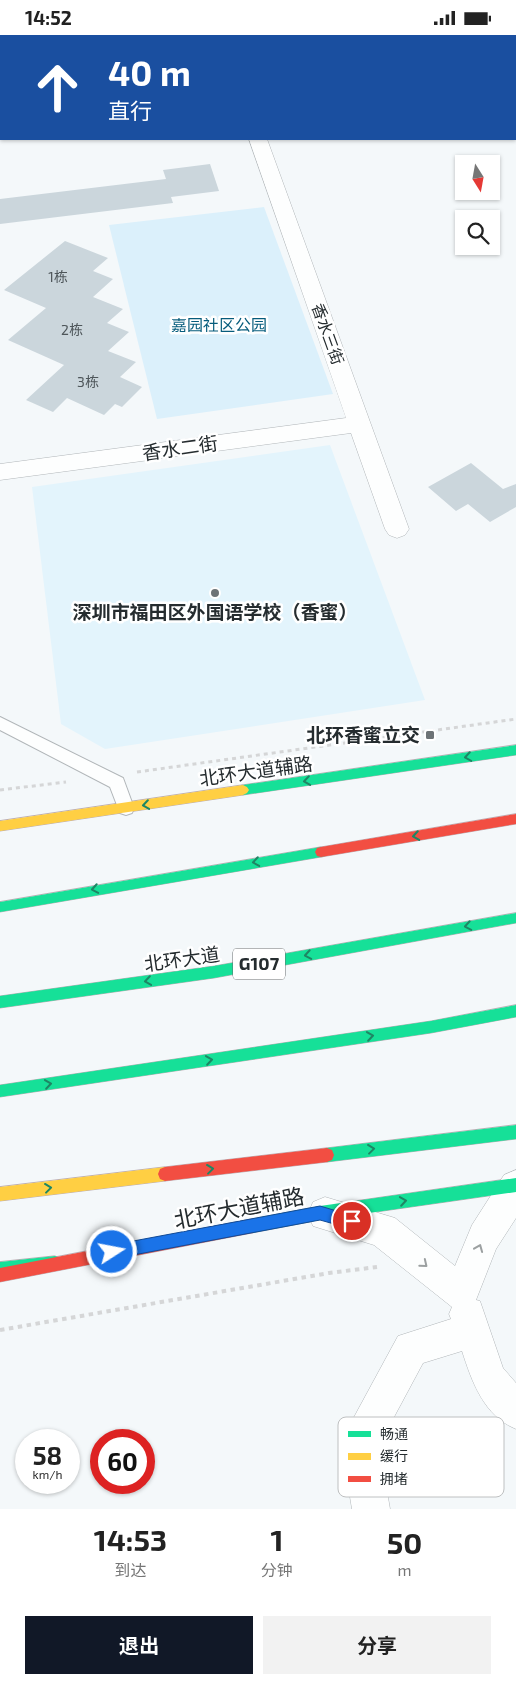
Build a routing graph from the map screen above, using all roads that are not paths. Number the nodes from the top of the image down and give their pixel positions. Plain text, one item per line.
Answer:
1 (258, 140) edge
2 (360, 423) junction
3 (0, 472) edge
4 (397, 529) dead end
5 (0, 723) edge
6 (516, 750) edge
7 (126, 807) junction
8 (516, 814) edge
9 (516, 819) edge
10 (0, 825) edge
11 (464, 828) junction
12 (0, 907) edge
13 (516, 918) edge
14 (0, 1002) edge
15 (516, 1011) edge
16 (0, 1091) edge
17 (516, 1132) edge
18 (516, 1186) edge
19 (0, 1194) edge
20 (320, 1213) junction
21 (55, 1263) junction
22 (0, 1269) edge
23 (0, 1275) edge
24 (461, 1293) junction
25 (471, 1330) junction
26 (516, 1411) edge
27 (374, 1417) edge

1 - 2 street, 香水三街
2 - 3 street, 香水二街
2 - 4 street, 香水三街
5 - 7 lane
6 -> 7 main road, 北环大道辅路
7 - 10 main road, 北环大道辅路
8 - 11 main road
9 - 11 main road
11 -> 12 main road
13 -> 14 main road, 北环大道 / G107
16 -> 15 main road
19 -> 17 main road
20 -> 18 main road, 北环大道辅路
24 -> 18 street
20 - 21 main road, 北环大道辅路
20 -> 24 street
21 - 22 main road
21 - 23 main road, 北环大道辅路
24 - 25 street
25 - 26 street
25 - 27 street

